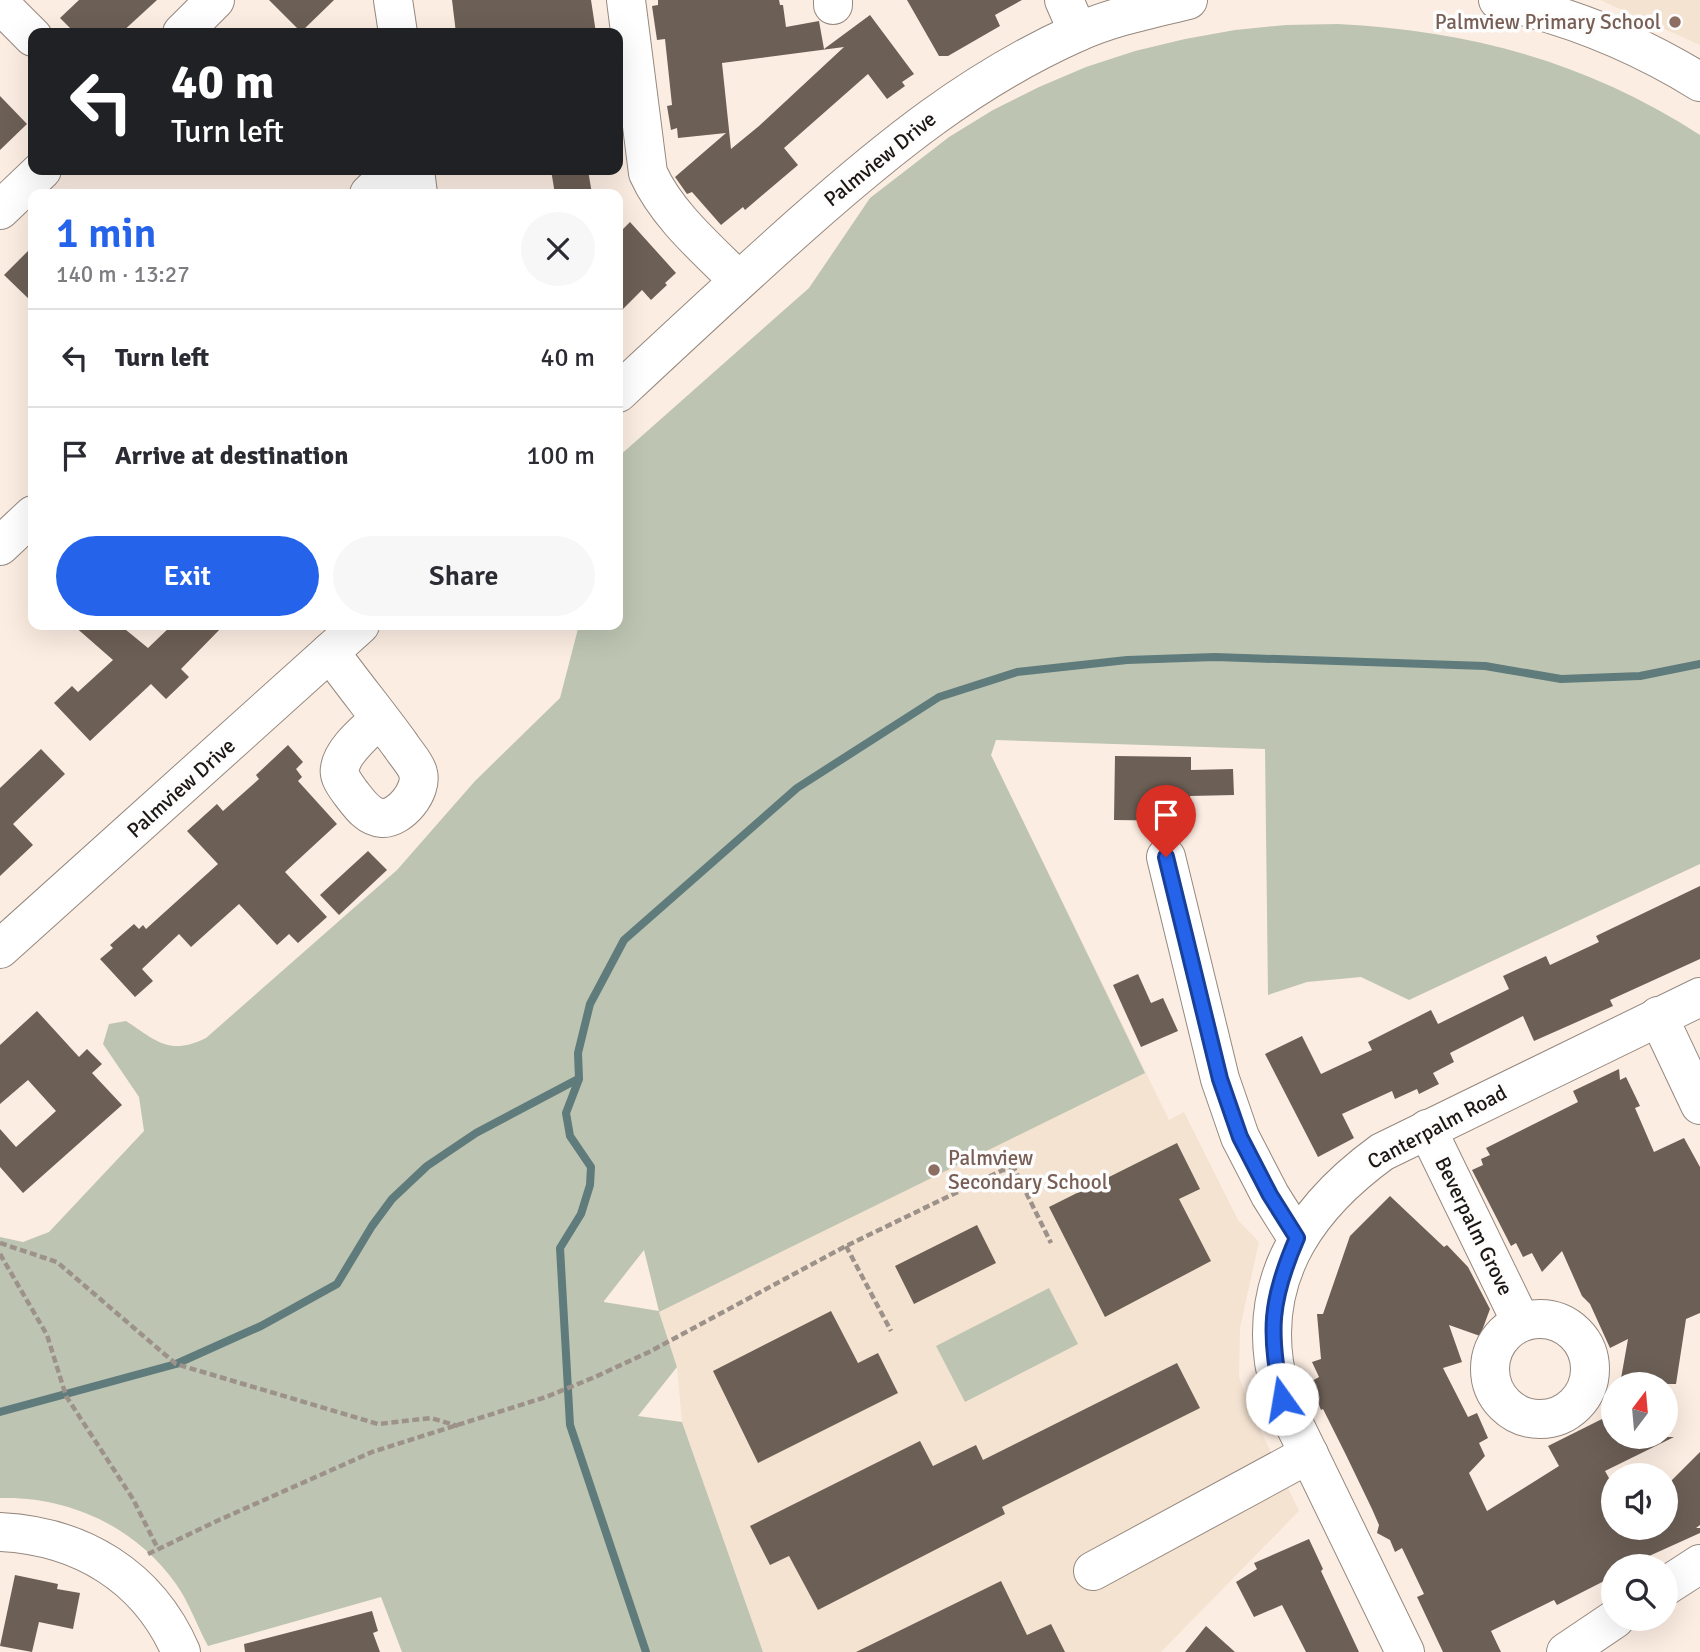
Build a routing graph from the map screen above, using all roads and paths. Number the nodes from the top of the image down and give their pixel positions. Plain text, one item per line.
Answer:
1 (215, 0) edge
2 (393, 0) edge
3 (626, 0) edge
4 (1188, 0) edge
5 (1498, 0) edge
6 (0, 4) edge
7 (1071, 16) edge
8 (187, 28) edge
9 (397, 28) edge
10 (28, 32) edge
11 (1700, 82) edge
12 (37, 175) edge
13 (389, 175) edge
14 (374, 189) edge
15 (0, 210) edge
16 (738, 280) junction
17 (623, 388) edge
18 (28, 520) edge
19 (0, 546) edge
20 (354, 630) edge
21 (330, 652) junction
22 (380, 718) dead end
23 (1166, 857) dead end
24 (0, 949) edge
25 (1700, 998) edge
26 (1658, 1016) junction
27 (1700, 1105) edge
28 (1427, 1129) junction
29 (1297, 1238) junction
30 (0, 1242) edge
31 (1051, 1243) dead end
32 (846, 1246) junction
33 (0, 1254) edge
34 (1521, 1322) dead end
35 (891, 1331) dead end
36 (458, 1426) junction
37 (1309, 1454) junction
38 (0, 1532) edge
39 (159, 1549) junction
40 (1700, 1564) edge
41 (116, 1570) junction
42 (1093, 1571) dead end
43 (1678, 1578) edge
44 (1601, 1628) edge
45 (181, 1652) edge
46 (1405, 1652) edge
47 (1566, 1652) edge

1 - 8 street
2 - 9 street
3 - 16 street
4 - 7 street, Palmview Drive
5 - 11 street
6 - 10 street
7 - 16 street, Palmview Drive
12 - 15 street
13 - 14 street
16 - 17 street, Palmview Drive
18 - 19 street
20 - 21 street, Palmview Drive
21 - 22 street
21 - 24 street, Palmview Drive
23 - 29 street
25 - 26 street, Canterpalm Road
26 - 27 street
26 - 28 street, Canterpalm Road
28 - 29 street, Canterpalm Road
28 - 34 street, Beverpalm Grove
29 - 37 street, Canterpalm Road
30 - 36 path
31 - 32 path
32 - 35 path
32 - 36 path
33 - 39 path
36 - 39 path
37 - 42 street
37 - 46 street, Canterpalm Road
38 - 41 street
39 - 41 path
40 - 43 street
41 - 45 street
44 - 47 street

